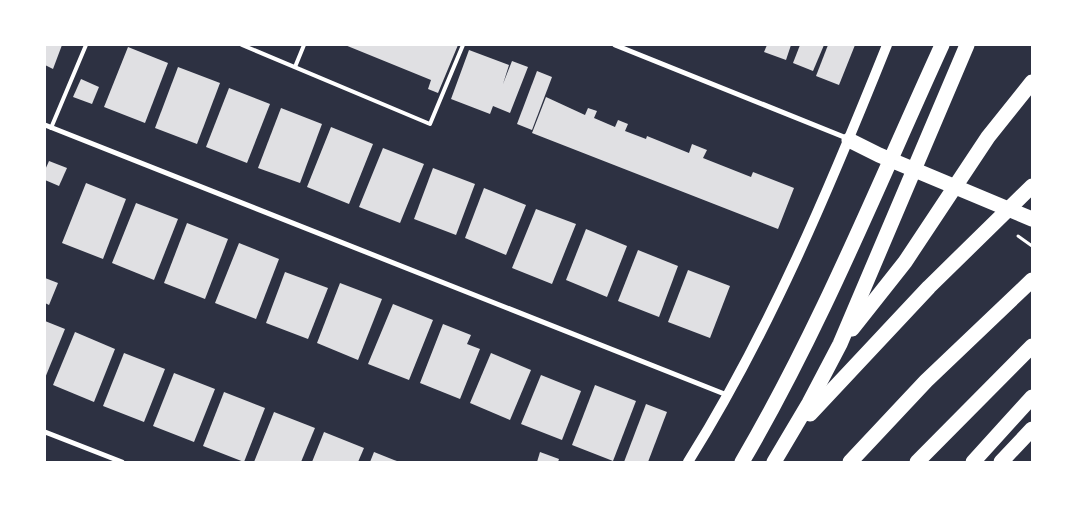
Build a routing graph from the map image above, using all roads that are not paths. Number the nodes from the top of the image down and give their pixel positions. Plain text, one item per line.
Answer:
1 (86, 45) edge
2 (242, 45) edge
3 (304, 45) edge
4 (463, 45) edge
5 (615, 45) edge
6 (887, 45) edge
7 (942, 45) edge
8 (967, 45) edge
9 (295, 67) junction
10 (1032, 82) edge
11 (48, 126) edge
12 (849, 140) junction
13 (1032, 186) edge
14 (1032, 219) edge
15 (1032, 280) edge
16 (840, 344) junction
17 (1032, 346) edge
18 (727, 395) junction
19 (1032, 397) edge
20 (1032, 430) edge
21 (45, 432) edge
22 (122, 462) edge
23 (688, 462) edge
24 (742, 462) edge
25 (769, 462) edge
26 (774, 462) edge
27 (850, 462) edge
28 (917, 462) edge
29 (973, 462) edge
30 (1001, 462) edge

1 - 11 lane
2 - 9 lane
3 - 9 lane
4 - 9 lane
5 - 12 street
6 - 12 main road
7 - 24 highway
8 - 16 highway
10 - 16 highway
11 - 18 street
12 - 14 highway
12 - 18 main road
13 - 25 highway
15 - 27 highway
16 - 26 highway
17 - 28 highway
18 - 23 main road
19 - 29 highway
20 - 30 highway
21 - 22 street

